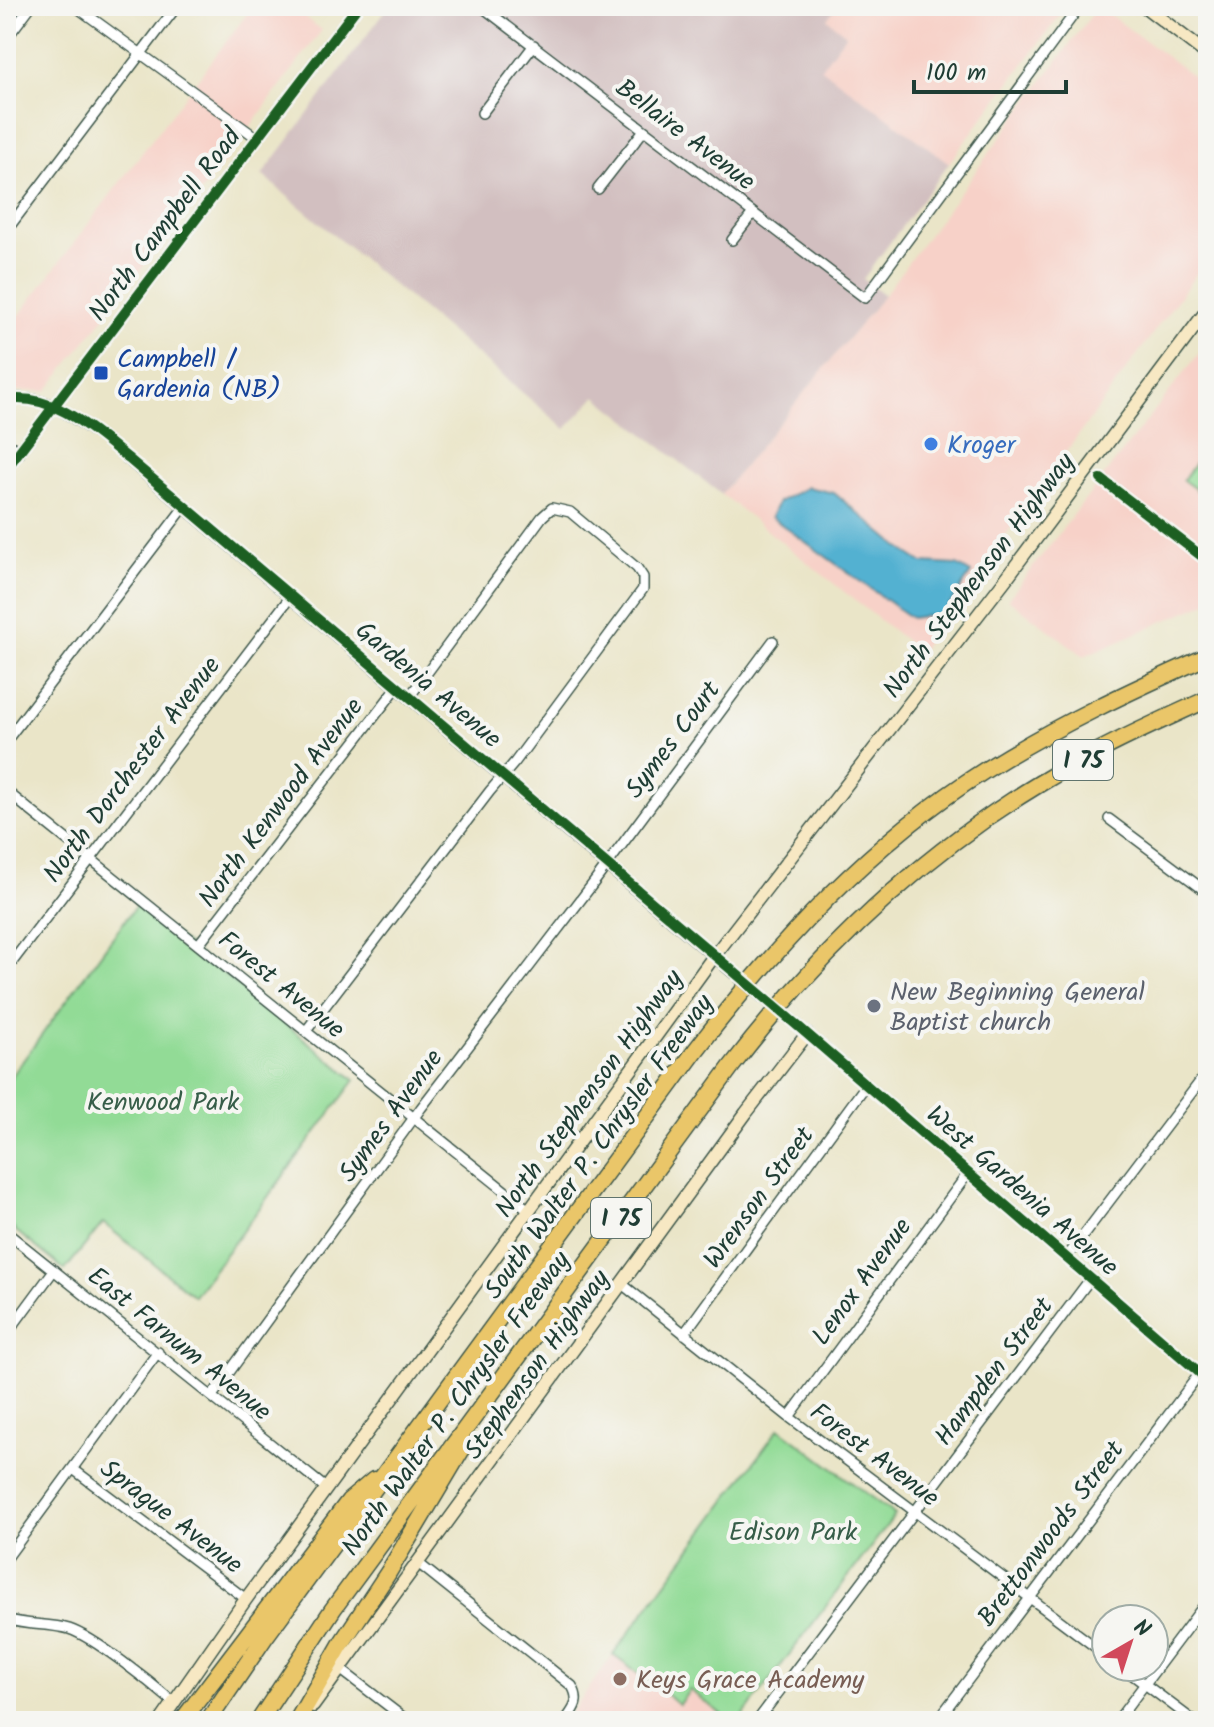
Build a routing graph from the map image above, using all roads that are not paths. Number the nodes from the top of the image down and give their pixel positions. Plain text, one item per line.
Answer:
1 (31, 6) edge
2 (75, 6) edge
3 (177, 6) edge
4 (358, 6) edge
5 (481, 6) edge
6 (1080, 6) edge
7 (1144, 6) edge
8 (6, 39) edge
9 (534, 45) junction
10 (141, 52) junction
11 (1208, 55) edge
12 (482, 113) dead end
13 (644, 130) junction
14 (257, 138) junction
15 (598, 189) dead end
16 (753, 213) junction
17 (6, 231) edge
18 (732, 240) dead end
19 (1208, 309) edge
20 (6, 400) edge
21 (54, 405) junction
22 (6, 443) edge
23 (19, 453) junction
24 (6, 469) edge
25 (185, 506) junction
26 (291, 596) junction
27 (773, 641) dead end
28 (1208, 647) edge
29 (1208, 656) edge
30 (398, 686) junction
31 (1136, 688) junction
32 (410, 696) junction
33 (1208, 699) edge
34 (1208, 709) edge
35 (1154, 724) junction
36 (6, 741) edge
37 (503, 776) junction
38 (6, 791) edge
39 (1109, 819) dead end
40 (90, 859) junction
41 (607, 864) junction
42 (1208, 893) edge
43 (198, 945) junction
44 (714, 956) junction
45 (6, 970) edge
46 (803, 1030) junction
47 (306, 1031) junction
48 (1208, 1071) edge
49 (866, 1085) junction
50 (414, 1118) junction
51 (969, 1172) junction
52 (530, 1211) junction
53 (6, 1232) edge
54 (1067, 1257) junction
55 (54, 1270) junction
56 (1091, 1278) junction
57 (622, 1284) junction
58 (684, 1334) junction
59 (6, 1335) edge
60 (158, 1352) junction
61 (1204, 1376) edge
62 (212, 1396) junction
63 (487, 1401) junction
64 (789, 1417) junction
65 (397, 1461) junction
66 (73, 1469) junction
67 (327, 1489) junction
68 (915, 1511) junction
69 (6, 1559) edge
70 (418, 1563) junction
71 (1030, 1597) junction
72 (246, 1599) junction
73 (1208, 1600) edge
74 (6, 1619) edge
75 (1090, 1643) edge
76 (340, 1669) junction
77 (1145, 1684) junction
78 (173, 1702) junction
79 (161, 1721) edge
80 (182, 1721) edge
81 (208, 1721) edge
82 (259, 1721) edge
83 (300, 1721) edge
84 (408, 1721) edge
85 (565, 1721) edge
86 (757, 1721) edge
87 (937, 1721) edge
88 (1117, 1721) edge
89 (1194, 1721) edge

1 - 8 street
2 - 10 street
3 - 10 street
4 - 14 street, North Campbell Road
5 - 9 street, Bellaire Avenue
6 - 16 street, Bellaire Avenue
7 - 11 main road
9 - 12 street
9 - 13 street, Bellaire Avenue
10 - 14 street
10 - 17 street
13 - 15 street
13 - 16 street, Bellaire Avenue
14 - 21 street, North Campbell Road
16 - 18 street
19 - 44 main road, North Stephenson Highway
20 - 21 street, Gardenia Avenue
21 - 23 street, North Campbell Road
21 - 25 street, Gardenia Avenue
22 - 23 street
23 - 24 street, North Campbell Road
25 - 26 street, Gardenia Avenue
25 - 36 street
26 - 30 street, Gardenia Avenue
26 - 40 street, North Dorchester Avenue
27 - 41 street, Symes Court
28 - 31 highway
29 - 31 highway, South Walter P. Chrysler Freeway / I 75
30 - 32 street, Gardenia Avenue
30 - 43 street, North Kenwood Avenue
31 - 65 highway, South Walter P. Chrysler Freeway / I 75
32 - 37 street, Gardenia Avenue
32 - 37 street
33 - 35 highway, North Walter P. Chrysler Freeway / I 75
34 - 35 highway
35 - 63 highway, North Walter P. Chrysler Freeway / I 75
37 - 41 street, Gardenia Avenue
37 - 47 street
38 - 40 street, Forest Avenue
39 - 42 street
40 - 43 street, Forest Avenue
40 - 45 street, North Dorchester Avenue
41 - 44 street, Gardenia Avenue
41 - 50 street, Symes Avenue
43 - 47 street, Forest Avenue
44 - 46 street, Gardenia Avenue, bridge
44 - 52 main road, North Stephenson Highway
46 - 49 street, West Gardenia Avenue
46 - 57 main road, Stephenson Highway
47 - 50 street, Forest Avenue
48 - 54 street
49 - 51 street, West Gardenia Avenue
49 - 58 street, Wrenson Street
50 - 52 street, Forest Avenue
50 - 62 street, Symes Avenue
51 - 54 street, West Gardenia Avenue
51 - 64 street, Lenox Avenue
52 - 67 main road, North Stephenson Highway
53 - 55 street, East Farnum Avenue
54 - 56 street, West Gardenia Avenue
55 - 59 street
55 - 60 street, East Farnum Avenue
56 - 61 street, West Gardenia Avenue
56 - 68 street, Hampden Street
57 - 58 street, Forest Avenue
57 - 70 main road, Stephenson Highway
58 - 64 street, Forest Avenue
60 - 62 street, East Farnum Avenue
60 - 66 street
61 - 71 street, Brettonwoods Street
62 - 67 street, East Farnum Avenue
63 - 82 highway, North Walter P. Chrysler Freeway / I 75
63 - 83 highway
64 - 68 street, Forest Avenue
65 - 80 highway
65 - 81 highway, South Walter P. Chrysler Freeway / I 75
66 - 69 street
66 - 72 street, Sprague Avenue
67 - 72 main road, North Stephenson Highway
68 - 71 street, Forest Avenue
68 - 86 street, Hampden Street
70 - 76 main road, Stephenson Highway
70 - 85 street
71 - 75 street, Forest Avenue
71 - 87 street, Brettonwoods Street
72 - 78 main road, North Stephenson Highway
73 - 77 street
74 - 78 street
76 - 83 main road, Stephenson Highway
76 - 84 street
77 - 88 street
77 - 89 street
78 - 79 main road, North Stephenson Highway

